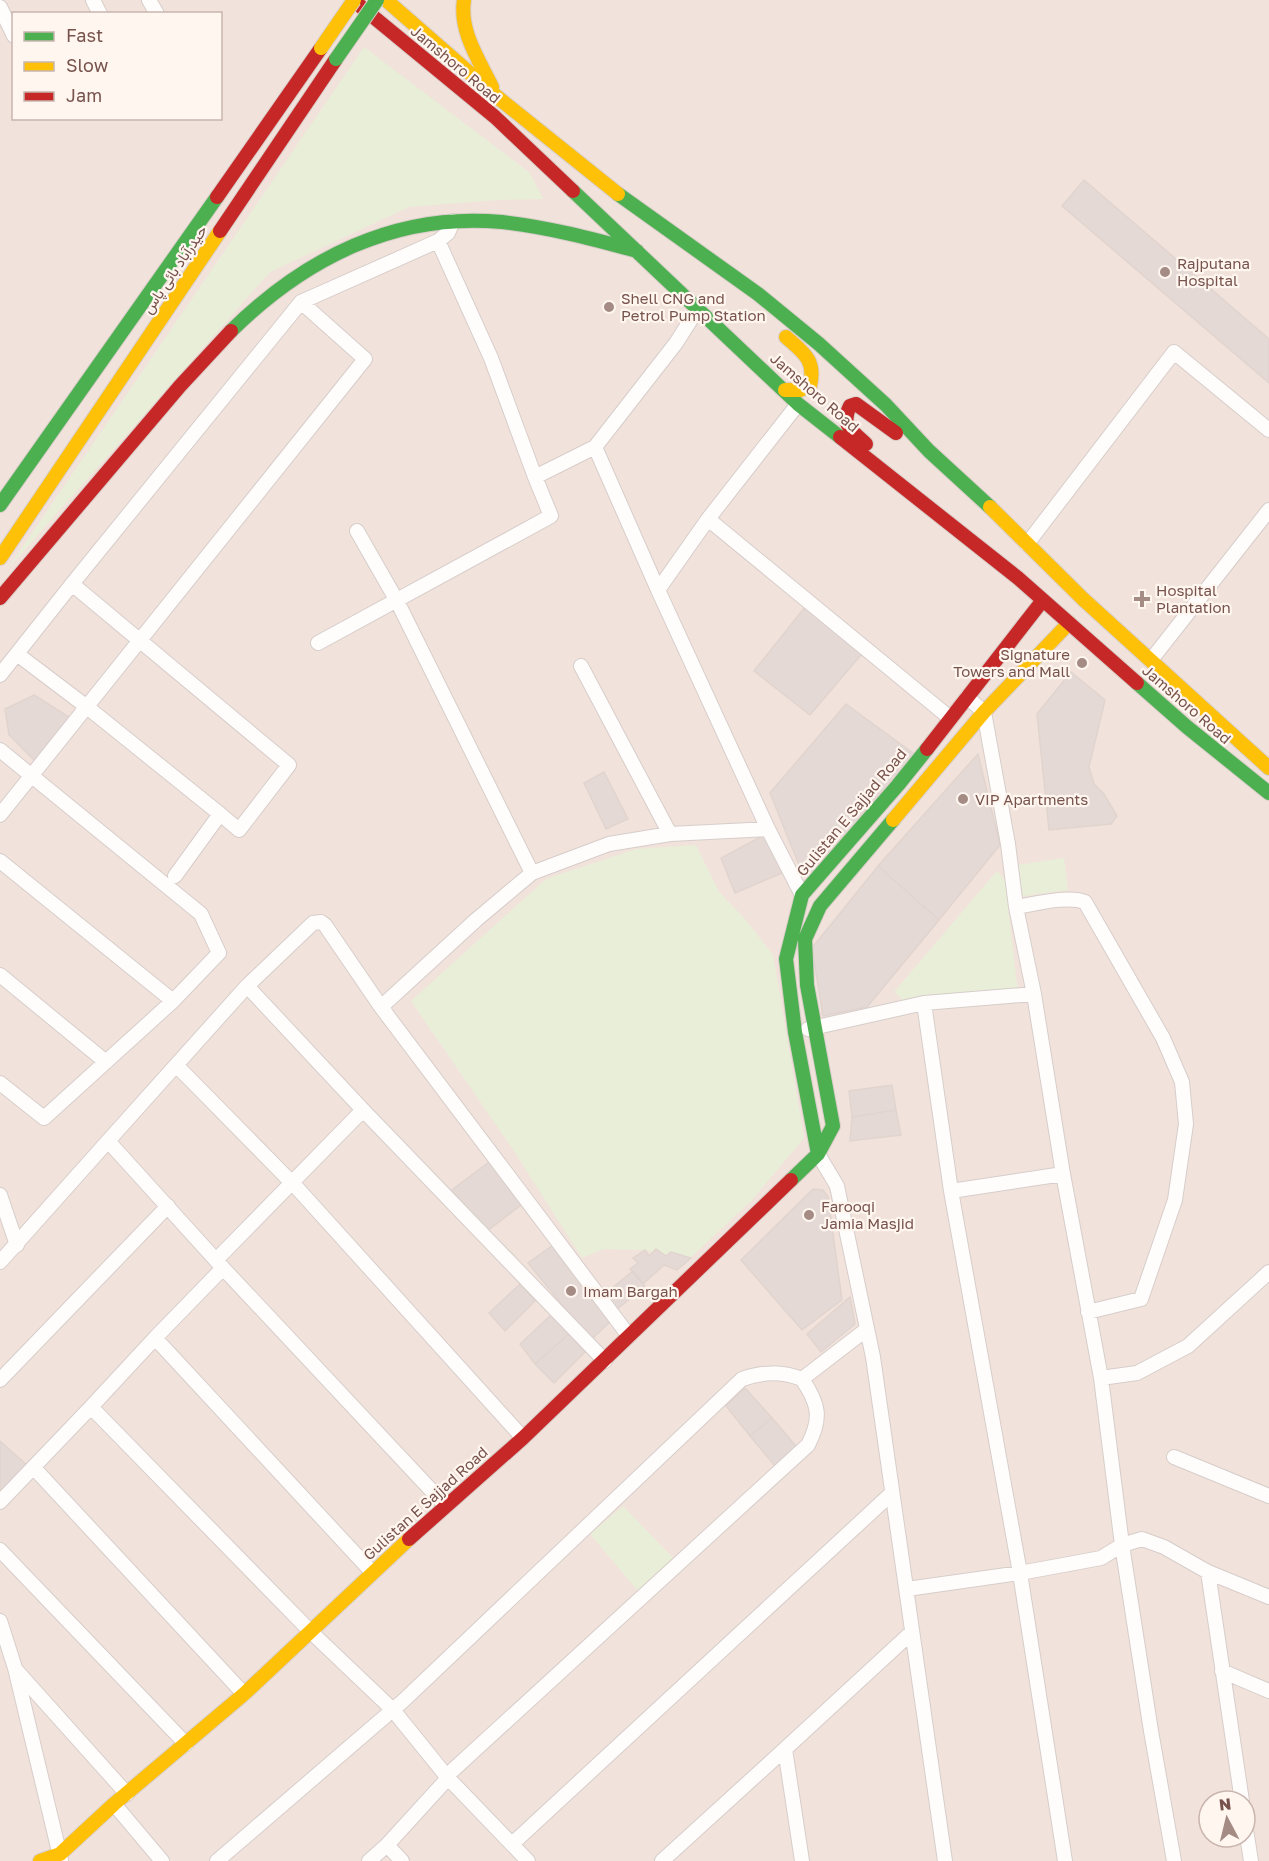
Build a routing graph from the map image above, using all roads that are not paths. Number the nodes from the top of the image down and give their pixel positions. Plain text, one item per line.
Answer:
1 (353, 0) edge
2 (377, 0) edge
3 (386, 0) edge
4 (464, 0) edge
5 (0, 7) edge
6 (12, 32) edge
7 (496, 96) junction
8 (453, 221) junction
9 (438, 241) junction
10 (639, 252) junction
11 (708, 259) junction
12 (301, 302) junction
13 (697, 310) junction
14 (785, 390) junction
15 (798, 404) junction
16 (1269, 430) edge
17 (595, 447) junction
18 (929, 451) junction
19 (535, 477) junction
20 (0, 505) edge
21 (1269, 510) edge
22 (934, 511) junction
23 (708, 519) junction
24 (357, 531) dead end
25 (1027, 544) junction
26 (0, 558) edge
27 (72, 584) junction
28 (658, 590) junction
29 (0, 598) edge
30 (1043, 600) junction
31 (397, 601) junction
32 (1069, 623) junction
33 (141, 639) junction
34 (318, 643) dead end
35 (17, 654) junction
36 (1151, 660) junction
37 (581, 666) dead end
38 (0, 675) edge
39 (967, 697) junction
40 (87, 707) junction
41 (984, 712) junction
42 (950, 718) junction
43 (0, 750) edge
44 (1269, 768) edge
45 (32, 775) junction
46 (1269, 793) edge
47 (219, 814) junction
48 (0, 815) edge
49 (768, 829) junction
50 (670, 834) junction
51 (0, 861) edge
52 (532, 873) junction
53 (175, 876) dead end
54 (802, 895) junction
55 (1016, 907) junction
56 (0, 975) edge
57 (247, 986) junction
58 (1034, 994) junction
59 (173, 1001) junction
60 (924, 1003) junction
61 (381, 1007) junction
62 (815, 1027) junction
63 (795, 1032) junction
64 (106, 1062) junction
65 (176, 1065) junction
66 (0, 1083) edge
67 (363, 1110) junction
68 (108, 1141) junction
69 (818, 1154) junction
70 (1063, 1174) junction
71 (291, 1182) junction
72 (951, 1191) junction
73 (0, 1195) edge
74 (168, 1206) junction
75 (17, 1245) junction
76 (0, 1262) edge
77 (220, 1264) junction
78 (1269, 1272) edge
79 (1088, 1312) junction
80 (867, 1329) junction
81 (629, 1336) junction
82 (154, 1338) junction
83 (605, 1360) junction
84 (1101, 1378) junction
85 (0, 1380) edge
86 (802, 1380) junction
87 (91, 1407) junction
88 (523, 1438) junction
89 (1174, 1457) dead end
90 (34, 1468) junction
91 (892, 1492) junction
92 (1269, 1496) edge
93 (0, 1502) edge
94 (447, 1506) junction
95 (1122, 1545) junction
96 (0, 1550) edge
97 (372, 1572) junction
98 (1208, 1572) junction
99 (1020, 1573) junction
100 (907, 1589) junction
101 (1269, 1597) edge
102 (0, 1621) edge
103 (310, 1631) junction
104 (912, 1632) junction
105 (15, 1668) junction
106 (1222, 1671) junction
107 (1269, 1691) edge
108 (244, 1694) junction
109 (393, 1710) junction
110 (186, 1744) junction
111 (785, 1749) junction
112 (451, 1774) junction
113 (1240, 1789) edge
114 (127, 1794) junction
115 (114, 1804) junction
116 (512, 1844) junction
117 (387, 1845) junction
118 (61, 1857) edge
119 (666, 1859) edge
120 (40, 1861) edge
121 (162, 1861) edge
122 (217, 1861) edge
123 (369, 1861) edge
124 (402, 1861) edge
125 (528, 1861) edge
126 (802, 1861) edge
127 (945, 1861) edge
128 (1065, 1861) edge
129 (1174, 1861) edge

1 - 10 main road, Jamshoro Road
1 - 20 main road, حیدرآباد بائی پاس, bridge
2 - 26 main road, حیدرآباد بائی پاس, bridge
3 - 7 main road, Jamshoro Road
4 - 7 main road
5 - 6 street
7 - 11 main road, Jamshoro Road
8 - 9 street
8 - 10 main road
8 - 29 main road
9 - 12 street
9 - 19 street
10 - 13 main road, Jamshoro Road
11 - 14 main road
11 - 18 main road, Jamshoro Road
12 - 27 street
12 - 33 street
13 - 14 main road, Jamshoro Road
13 - 17 street
14 - 15 main road, Jamshoro Road
15 - 22 main road, Jamshoro Road
15 - 23 street
16 - 25 street
17 - 19 street
17 - 28 street
18 - 22 main road
18 - 25 main road, Jamshoro Road
19 - 31 street
21 - 36 street
22 - 30 main road, Jamshoro Road
23 - 28 street
23 - 42 street
24 - 31 street
25 - 36 main road, Jamshoro Road
27 - 33 street
27 - 35 street
28 - 49 street
30 - 32 main road, Jamshoro Road
30 - 39 main road, Gulistan E Sajjad Road
31 - 34 street
31 - 52 street
32 - 41 main road, Gulistan E Sajjad Road
32 - 46 main road, Jamshoro Road
33 - 40 street
33 - 47 street
35 - 38 street
35 - 40 street
36 - 44 main road, Jamshoro Road
37 - 50 street
39 - 41 street
39 - 42 main road, Gulistan E Sajjad Road
40 - 45 street
40 - 47 street
41 - 55 street
41 - 62 main road, Gulistan E Sajjad Road
42 - 54 main road, Gulistan E Sajjad Road
43 - 45 street
45 - 48 street
45 - 59 street
47 - 53 street
49 - 50 street
49 - 54 street
50 - 52 street
51 - 59 street
52 - 61 street
54 - 63 main road, Gulistan E Sajjad Road
55 - 58 street
55 - 79 street
56 - 64 street
57 - 61 street
57 - 65 street
57 - 67 street
58 - 60 street
58 - 70 street
59 - 64 street
60 - 62 street
60 - 72 street
61 - 81 street
62 - 63 street
62 - 69 main road, Gulistan E Sajjad Road
63 - 69 main road, Gulistan E Sajjad Road
64 - 66 street
65 - 68 street
65 - 71 street
67 - 71 street
67 - 83 street
68 - 74 street
68 - 75 street
69 - 80 street
69 - 81 main road, Gulistan E Sajjad Road
70 - 72 street
70 - 79 street
71 - 77 street
71 - 88 street
72 - 99 street
73 - 75 street
74 - 77 street
74 - 85 street
75 - 76 street
77 - 82 street
77 - 94 street
78 - 84 street
79 - 84 street
80 - 86 street
80 - 91 street
81 - 83 main road, Gulistan E Sajjad Road
82 - 87 street
82 - 97 street
83 - 88 main road, Gulistan E Sajjad Road
84 - 95 street
86 - 109 street
86 - 112 street
87 - 90 street
87 - 103 street
88 - 94 main road, Gulistan E Sajjad Road
89 - 92 street
90 - 93 street
90 - 108 street
91 - 100 street
91 - 116 street
94 - 97 main road, Gulistan E Sajjad Road
95 - 98 street
95 - 99 street
95 - 129 street
96 - 110 street
97 - 103 main road, Gulistan E Sajjad Road
98 - 101 street
98 - 106 street
99 - 100 street
99 - 128 street
100 - 104 street
102 - 105 street
103 - 108 main road, Gulistan E Sajjad Road
103 - 109 street
104 - 111 street
104 - 127 street
105 - 114 street
105 - 118 street
106 - 107 street
106 - 113 street
108 - 110 main road, Gulistan E Sajjad Road
109 - 112 street
109 - 122 street
110 - 114 main road, Gulistan E Sajjad Road
111 - 119 street
111 - 126 street
112 - 116 street
112 - 117 street
114 - 115 main road, Gulistan E Sajjad Road
115 - 118 main road, Gulistan E Sajjad Road
115 - 121 street
116 - 125 street
117 - 123 street
117 - 124 street
118 - 120 main road, Gulistan E Sajjad Road

